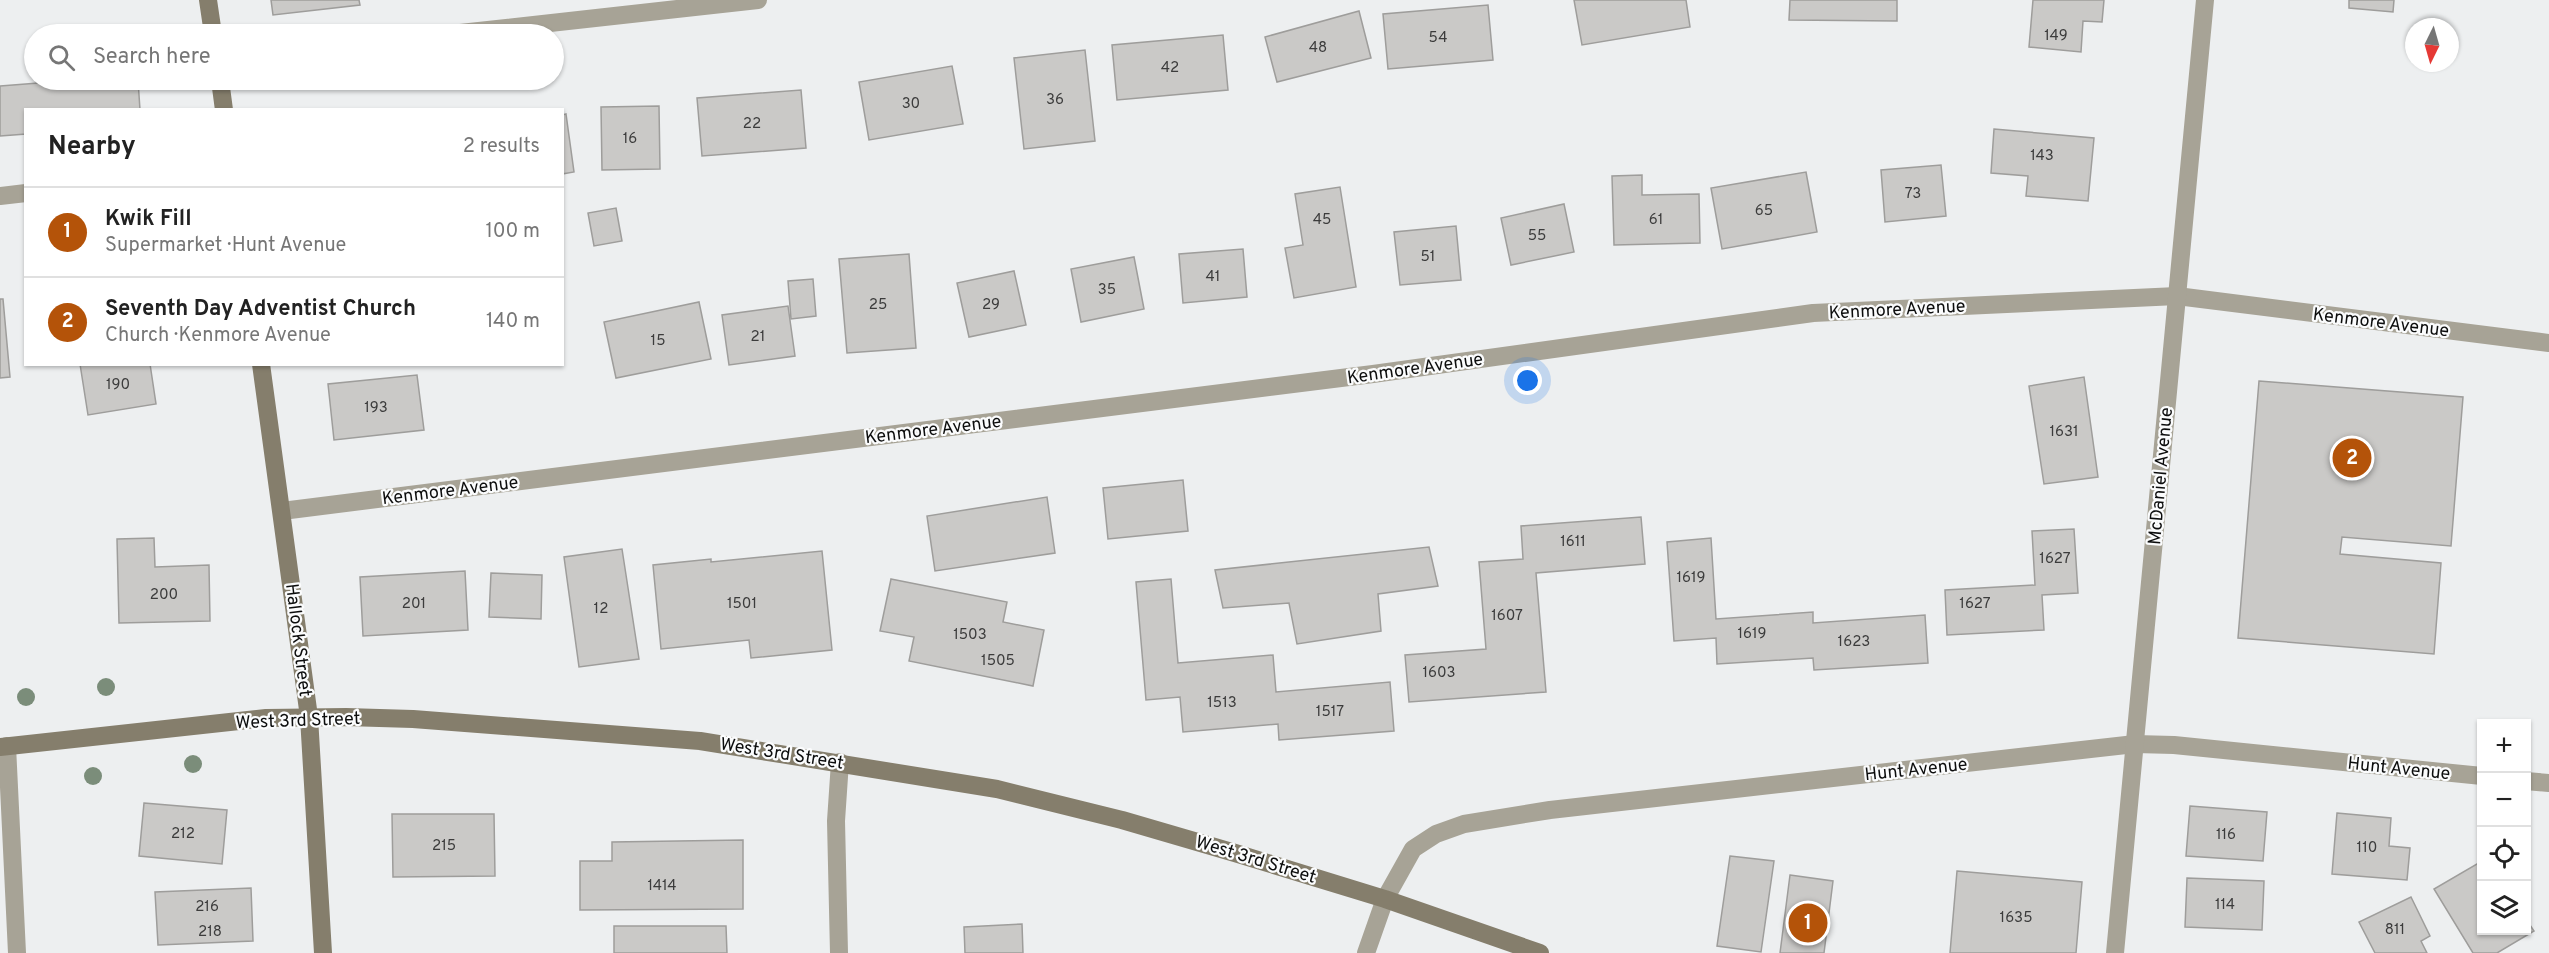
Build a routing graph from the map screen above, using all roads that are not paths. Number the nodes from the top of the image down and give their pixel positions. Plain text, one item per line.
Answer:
1 (208, 0) edge
2 (758, 0) edge
3 (2205, 0) edge
4 (212, 24) edge
5 (541, 24) edge
6 (221, 90) edge
7 (224, 108) edge
8 (24, 193) edge
9 (0, 196) edge
10 (2177, 296) junction
11 (2549, 342) edge
12 (261, 366) edge
13 (282, 511) junction
14 (309, 717) junction
15 (2134, 744) junction
16 (3, 746) edge
17 (840, 762) junction
18 (2477, 776) edge
19 (2531, 781) edge
20 (2549, 783) edge
21 (1385, 899) junction
22 (17, 953) edge
23 (323, 953) edge
24 (839, 953) edge
25 (1366, 953) edge
26 (1540, 953) edge
27 (2115, 953) edge

1 - 4 street
2 - 5 street
3 - 10 street, McDaniel Avenue
6 - 7 street
8 - 9 street
10 - 11 street, Kenmore Avenue
10 - 13 street, Kenmore Avenue
10 - 15 street, McDaniel Avenue
12 - 13 street, Hallock Street
13 - 14 street, Hallock Street
14 - 16 street, West 3rd Street
14 - 17 street, West 3rd Street
14 - 23 street, Hallock Street
15 - 18 street, Hunt Avenue
15 - 21 street, Hunt Avenue
15 - 27 street, McDaniel Avenue
16 - 22 street
17 - 21 street, West 3rd Street
17 - 24 street
19 - 20 street
21 - 25 street, Hunt Avenue
21 - 26 street, West 3rd Street

